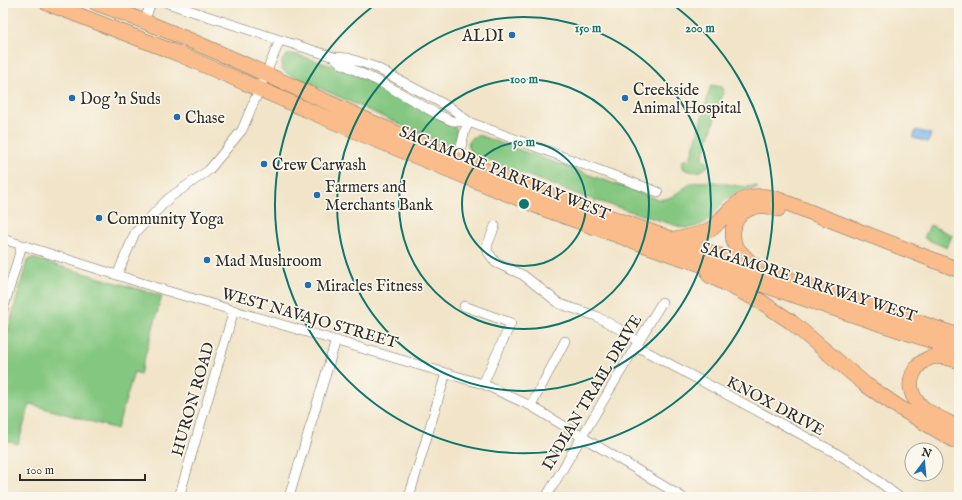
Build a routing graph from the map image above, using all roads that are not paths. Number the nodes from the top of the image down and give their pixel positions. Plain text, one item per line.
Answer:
1 (47, 3) edge
2 (96, 3) edge
3 (151, 3) edge
4 (167, 3) edge
5 (144, 22) junction
6 (280, 40) junction
7 (265, 74) junction
8 (259, 89) junction
9 (469, 122) junction
10 (458, 159) junction
11 (658, 192) dead end
12 (495, 226) dead end
13 (3, 239) edge
14 (677, 240) junction
15 (22, 245) junction
16 (673, 255) junction
17 (755, 267) junction
18 (959, 270) edge
19 (117, 275) junction
20 (959, 280) edge
21 (662, 302) dead end
22 (464, 306) dead end
23 (3, 310) edge
24 (234, 310) junction
25 (959, 336) edge
26 (336, 340) junction
27 (565, 341) dead end
28 (637, 344) junction
29 (959, 350) edge
30 (959, 361) edge
31 (446, 372) junction
32 (483, 384) junction
33 (531, 406) junction
34 (959, 428) edge
35 (582, 437) junction
36 (959, 443) edge
37 (179, 497) edge
38 (289, 497) edge
39 (409, 497) edge
40 (546, 497) edge
41 (682, 497) edge
42 (899, 497) edge

1 - 8 highway, SAGAMORE PARKWAY WEST
2 - 5 highway, SAGAMORE PARKWAY WEST
3 - 5 street
4 - 6 street
5 - 7 highway, SAGAMORE PARKWAY WEST
6 - 7 street
6 - 9 street
7 - 8 street
7 - 10 highway, SAGAMORE PARKWAY WEST
8 - 16 highway, SAGAMORE PARKWAY WEST
8 - 19 street
9 - 10 street
9 - 11 street
10 - 14 highway, SAGAMORE PARKWAY WEST
12 - 28 street, KNOX DRIVE
13 - 15 street, WEST NAVAJO STREET
14 - 17 highway, SAGAMORE PARKWAY WEST
14 - 18 highway
15 - 19 street, WEST NAVAJO STREET
15 - 23 street
16 - 29 highway, SAGAMORE PARKWAY WEST
16 - 36 highway
17 - 20 highway
17 - 25 highway, SAGAMORE PARKWAY WEST
19 - 24 street, WEST NAVAJO STREET
21 - 28 street, INDIAN TRAIL DRIVE
22 - 32 street
24 - 26 street, WEST NAVAJO STREET
24 - 37 street, HURON ROAD
26 - 31 street, WEST NAVAJO STREET
26 - 38 street
27 - 33 street
28 - 35 street, INDIAN TRAIL DRIVE
28 - 42 street, KNOX DRIVE
30 - 34 highway
31 - 32 street, WEST NAVAJO STREET
31 - 39 street
32 - 33 street, WEST NAVAJO STREET
33 - 35 street, WEST NAVAJO STREET
35 - 40 street, INDIAN TRAIL DRIVE
35 - 41 street, WEST NAVAJO STREET

